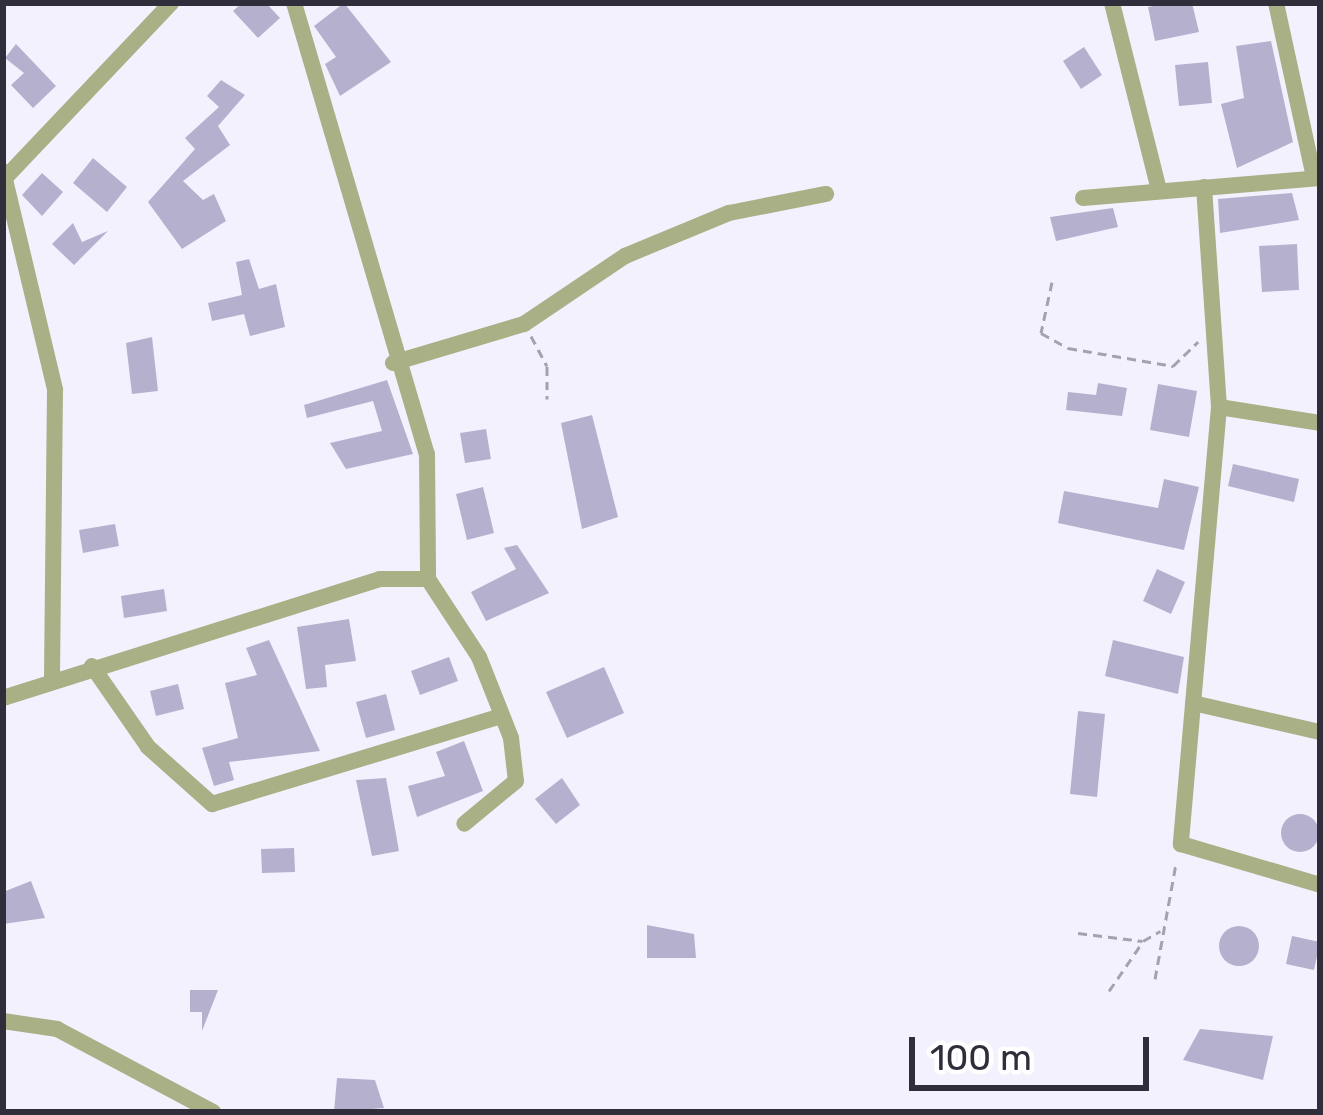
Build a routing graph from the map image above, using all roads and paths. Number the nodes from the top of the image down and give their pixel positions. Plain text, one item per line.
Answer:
1 (171, 3) edge
2 (294, 3) edge
3 (1112, 3) edge
4 (1276, 3) edge
5 (4, 174) edge
6 (1317, 178) edge
7 (1204, 187) junction
8 (1159, 190) junction
9 (826, 194) dead end
10 (1083, 197) dead end
11 (1052, 281) dead end
12 (524, 324) junction
13 (1216, 324) junction
14 (393, 362) junction
15 (547, 399) dead end
16 (1219, 407) junction
17 (1320, 423) edge
18 (428, 579) junction
19 (92, 666) junction
20 (52, 678) junction
21 (3, 698) edge
22 (1193, 703) junction
23 (501, 716) junction
24 (1320, 732) edge
25 (464, 824) dead end
26 (1181, 844) junction
27 (1320, 885) edge
28 (1162, 930) junction
29 (1078, 933) dead end
30 (1143, 941) junction
31 (1156, 979) dead end
32 (1109, 992) dead end
33 (3, 1021) edge
34 (213, 1112) edge

1 - 5 street
2 - 14 street
3 - 8 street
4 - 6 street
5 - 20 street
6 - 7 street
7 - 8 street
7 - 13 street
8 - 10 street
9 - 12 street
11 - 13 path
12 - 14 street
12 - 15 path
13 - 16 street
14 - 18 street
16 - 17 street
16 - 22 street
18 - 19 street
18 - 23 street
19 - 20 street
19 - 23 street
20 - 21 street
22 - 24 street
22 - 26 street
23 - 25 street
26 - 27 street
26 - 28 path
28 - 30 path
28 - 31 path
29 - 30 path
30 - 32 path
33 - 34 street

